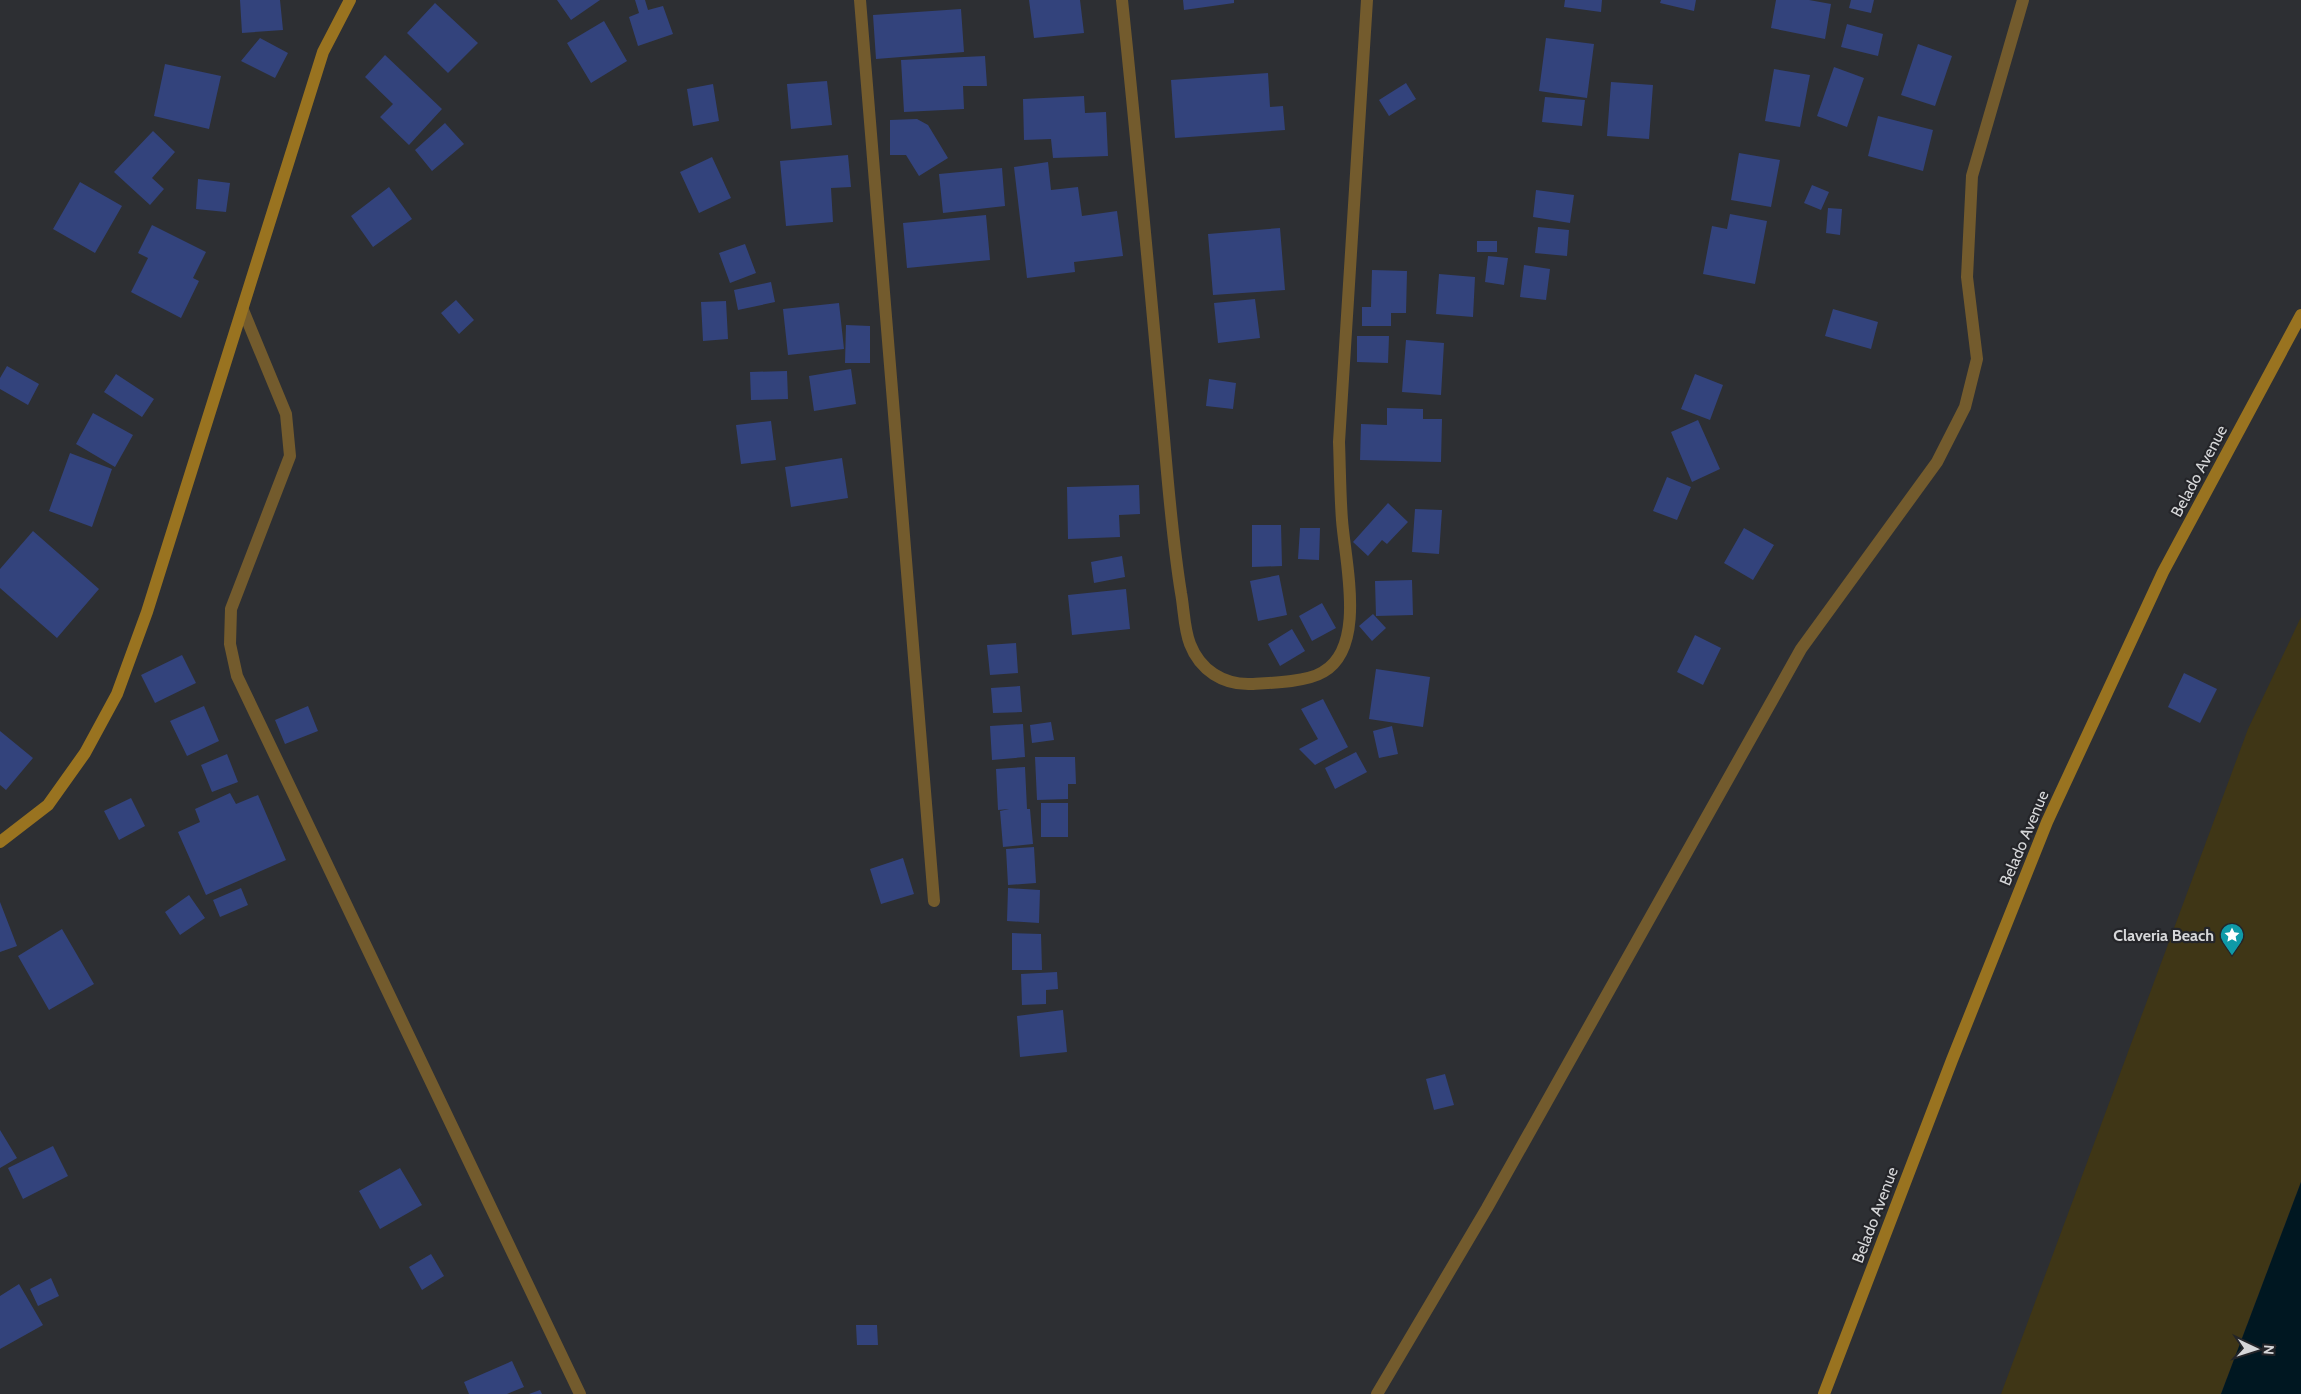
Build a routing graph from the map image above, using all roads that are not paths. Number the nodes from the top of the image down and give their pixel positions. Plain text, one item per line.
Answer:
1 (350, 0) edge
2 (860, 0) edge
3 (1122, 0) edge
4 (1367, 0) edge
5 (2023, 0) edge
6 (243, 310) junction
7 (2301, 316) edge
8 (0, 842) edge
9 (934, 901) dead end
10 (580, 1394) edge
11 (1377, 1394) edge
12 (1824, 1394) edge

1 - 6 street
2 - 9 street
3 - 4 street
5 - 11 street
6 - 8 street
6 - 10 street
7 - 12 street, Belado Avenue

